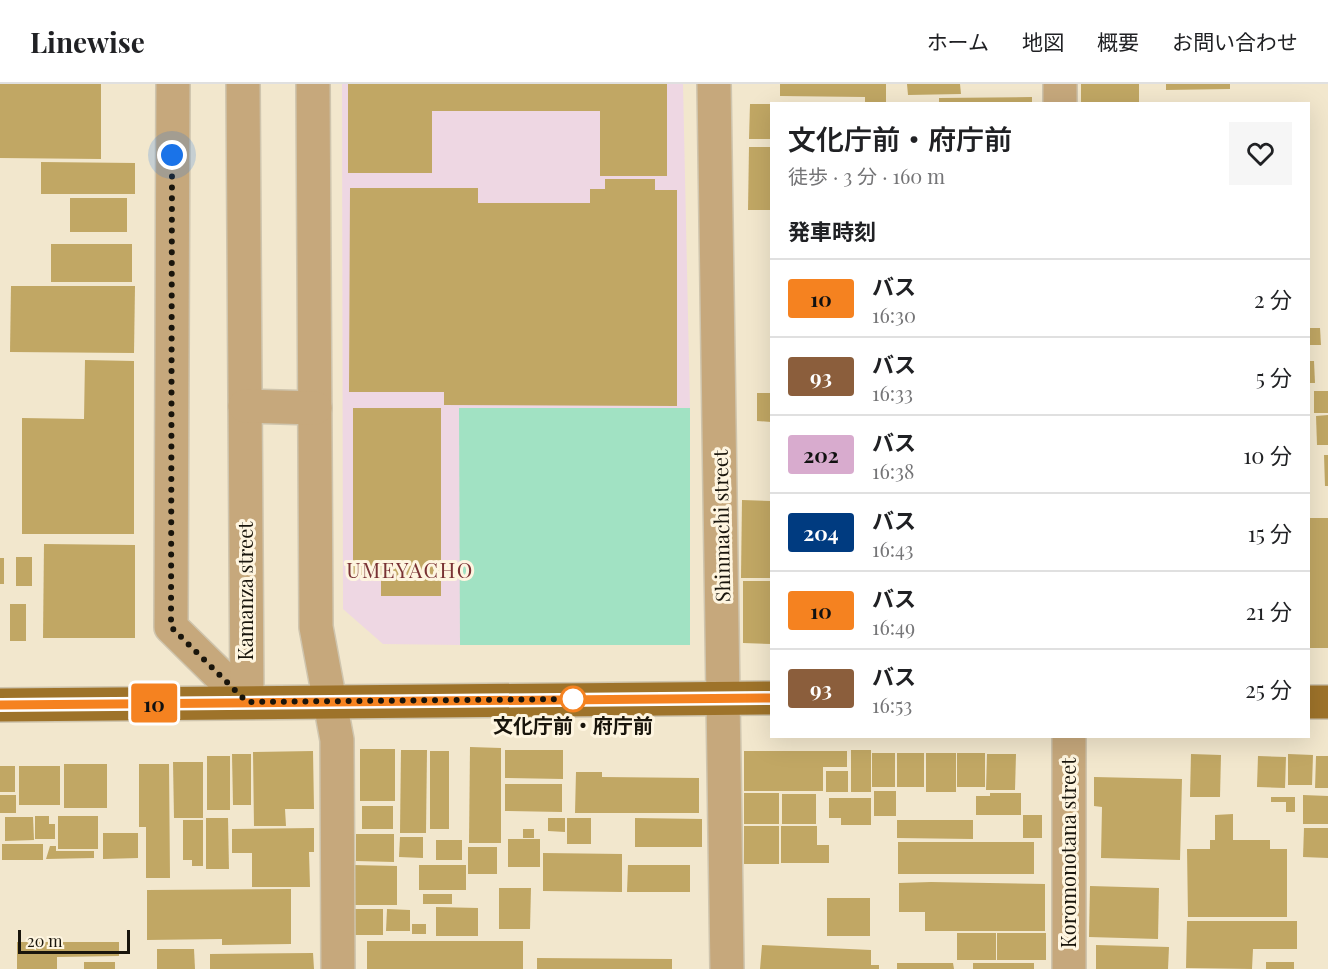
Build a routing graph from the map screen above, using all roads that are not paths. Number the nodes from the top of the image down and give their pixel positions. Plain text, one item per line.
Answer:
1 (173, 84) edge
2 (243, 84) edge
3 (313, 84) edge
4 (714, 84) edge
5 (1060, 84) edge
6 (1060, 102) edge
7 (244, 406) junction
8 (315, 408) junction
9 (724, 698) junction
10 (770, 698) edge
11 (330, 700) junction
12 (247, 702) junction
13 (1310, 702) edge
14 (1328, 702) edge
15 (0, 705) edge
16 (1070, 738) edge
17 (338, 969) edge
18 (727, 969) edge
19 (1069, 969) edge

1 - 12 street, Kamanza street
2 - 7 street, Kamanza street
3 - 8 street
4 - 9 street, Shinmachi street
5 - 6 street
7 - 8 street
7 - 12 street, Kamanza street
8 - 11 street
9 - 10 main road
9 - 11 main road
9 - 18 street, Shinmachi street
11 - 12 main road
11 - 17 street
12 - 15 main road
13 - 14 main road
16 - 19 street, Koromonotana street

